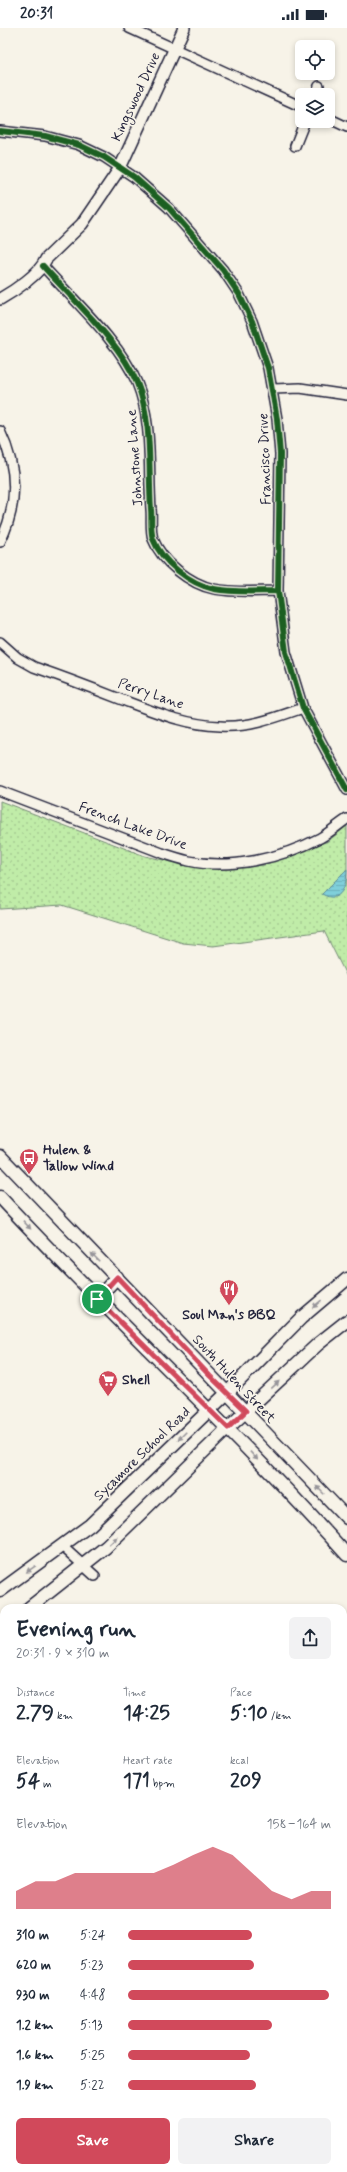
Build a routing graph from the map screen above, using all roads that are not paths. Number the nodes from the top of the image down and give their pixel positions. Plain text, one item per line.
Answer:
1 (129, 28) edge
2 (184, 28) edge
3 (174, 50) junction
4 (295, 104) edge
5 (335, 121) edge
6 (347, 126) edge
7 (302, 128) edge
8 (0, 131) edge
9 (295, 146) dead end
10 (120, 168) junction
11 (43, 266) junction
12 (0, 299) edge
13 (273, 389) junction
14 (347, 395) edge
15 (0, 431) edge
16 (0, 542) edge
17 (278, 591) junction
18 (0, 642) edge
19 (304, 708) junction
20 (347, 790) edge
21 (0, 791) edge
22 (347, 819) edge
23 (0, 1156) edge
24 (5, 1170) edge
25 (0, 1197) edge
26 (117, 1277) junction
27 (347, 1278) edge
28 (97, 1299) junction
29 (347, 1321) edge
30 (227, 1393) junction
31 (210, 1409) junction
32 (246, 1411) junction
33 (228, 1428) junction
34 (347, 1518) edge
35 (63, 1547) junction
36 (347, 1555) edge
37 (83, 1566) junction
38 (95, 1576) dead end
39 (0, 1591) edge
40 (34, 1604) edge

1 - 3 street
2 - 3 street, Kingswood Drive
3 - 4 street
3 - 10 street, Kingswood Drive
5 - 6 street
7 - 9 street
8 - 10 street, Francisco Drive
10 - 11 street, Kingswood Drive
10 - 13 street, Francisco Drive
11 - 12 street, Kingswood Drive
11 - 17 street, Johnstone Lane
13 - 14 street
13 - 17 street, Francisco Drive
15 - 16 street
17 - 19 street, Francisco Drive
18 - 19 street, Perry Lane
19 - 20 street, Francisco Drive
21 - 22 street, French Lake Drive
23 - 24 main road, South Hulen Street
26 -> 24 main road, South Hulen Street
25 -> 28 main road
26 - 28 main road
26 - 30 main road, South Hulen Street
27 -> 30 main road, Sycamore School Road
28 - 31 main road
32 -> 29 main road
30 - 31 main road, Sycamore School Road
30 - 32 main road, South Hulen Street
31 - 33 main road
31 -> 35 main road, Sycamore School Road
32 - 33 main road
34 -> 32 main road, South Hulen Street
33 -> 36 main road
37 -> 33 main road
35 - 37 street
35 -> 39 main road, Sycamore School Road
37 - 38 street
37 - 40 main road

